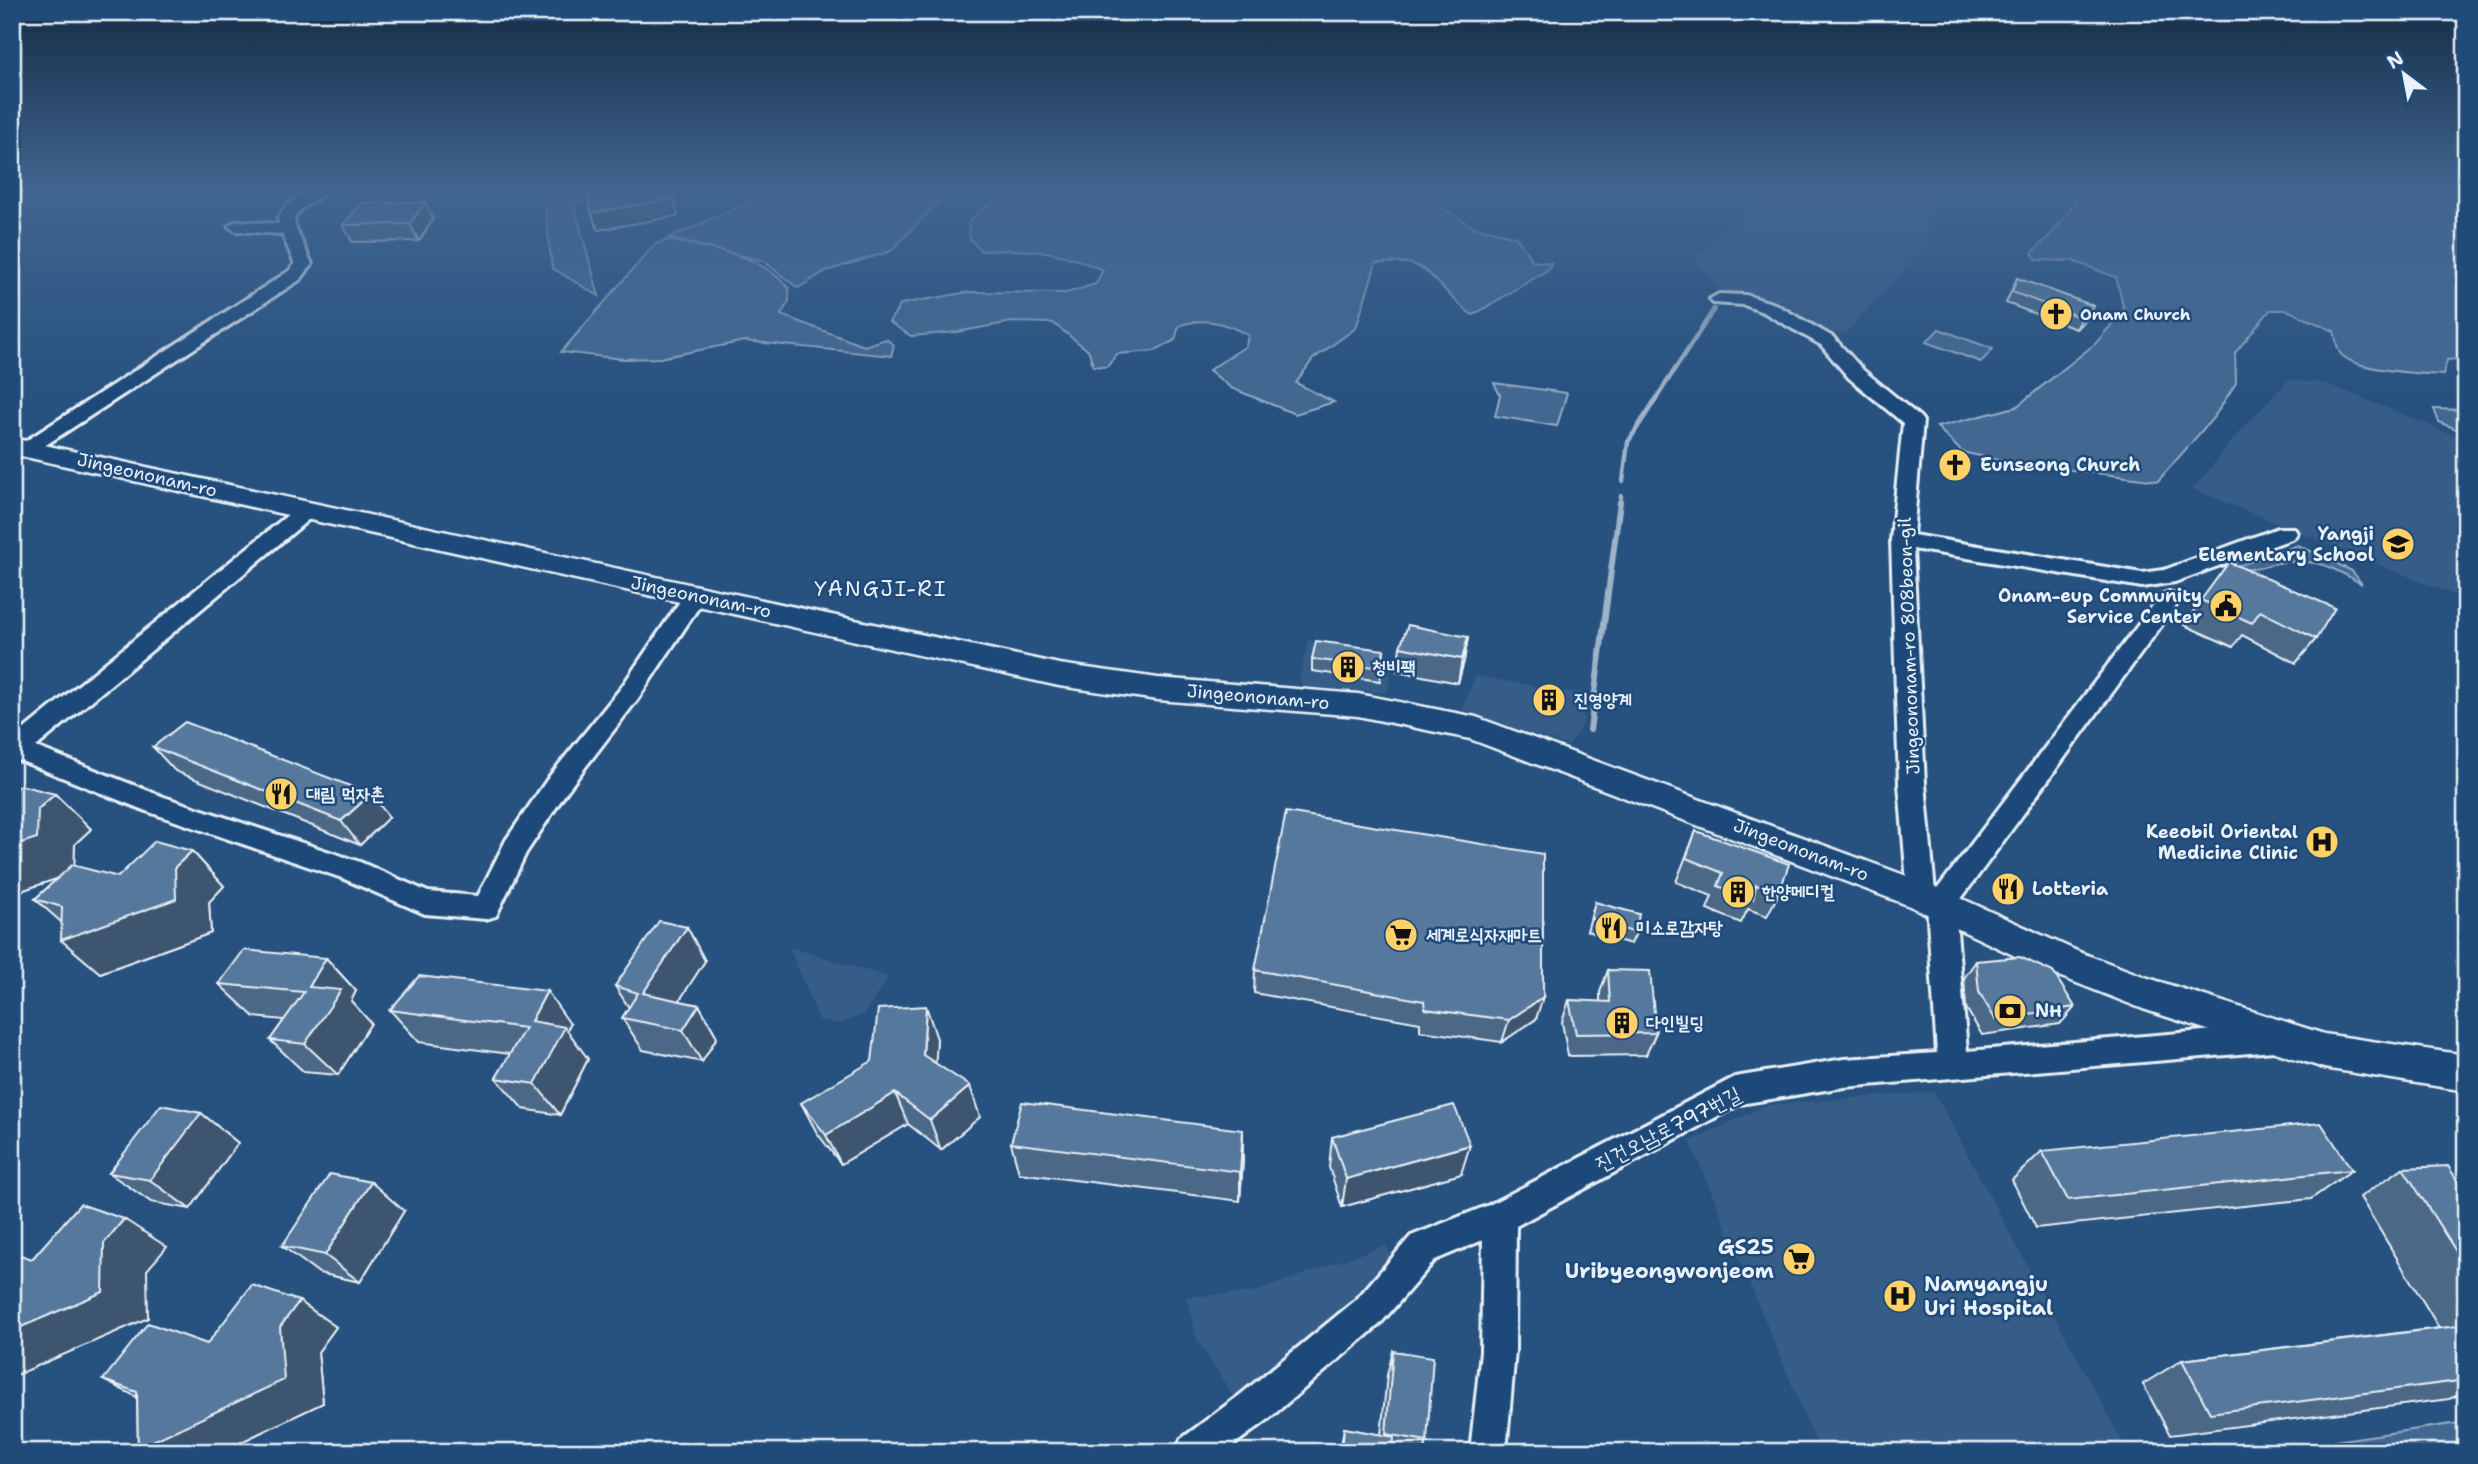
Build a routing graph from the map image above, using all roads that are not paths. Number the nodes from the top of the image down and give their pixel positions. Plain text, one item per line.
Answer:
1 (301, 258) edge
2 (1719, 299) dead end
3 (20, 447) edge
4 (307, 510) junction
5 (2286, 533) dead end
6 (1902, 540) junction
7 (695, 596) junction
8 (2169, 600) dead end
9 (14, 751) edge
10 (1931, 900) junction
11 (2278, 1038) junction
12 (1953, 1066) junction
13 (2466, 1073) edge
14 (1500, 1217) junction
15 (1194, 1452) edge
16 (1488, 1452) edge

1 - 3 street
2 - 6 street, Jingeononam-ro 808beon-gil
3 - 4 main road, Jingeononam-ro
4 - 7 main road, Jingeononam-ro
4 - 9 street
5 - 6 street
6 - 10 street, Jingeononam-ro 808beon-gil
7 - 9 street
7 - 10 main road, Jingeononam-ro
8 - 10 street
10 - 11 main road, Jingeononam-ro
10 - 12 street, Jingeononam-ro 808beon-gil
11 - 12 street, 진건오남로797번길
11 - 13 main road, Jingeononam-ro
12 - 14 street, 진건오남로797번길
14 - 15 street, 진건오남로797번길
14 - 16 street

